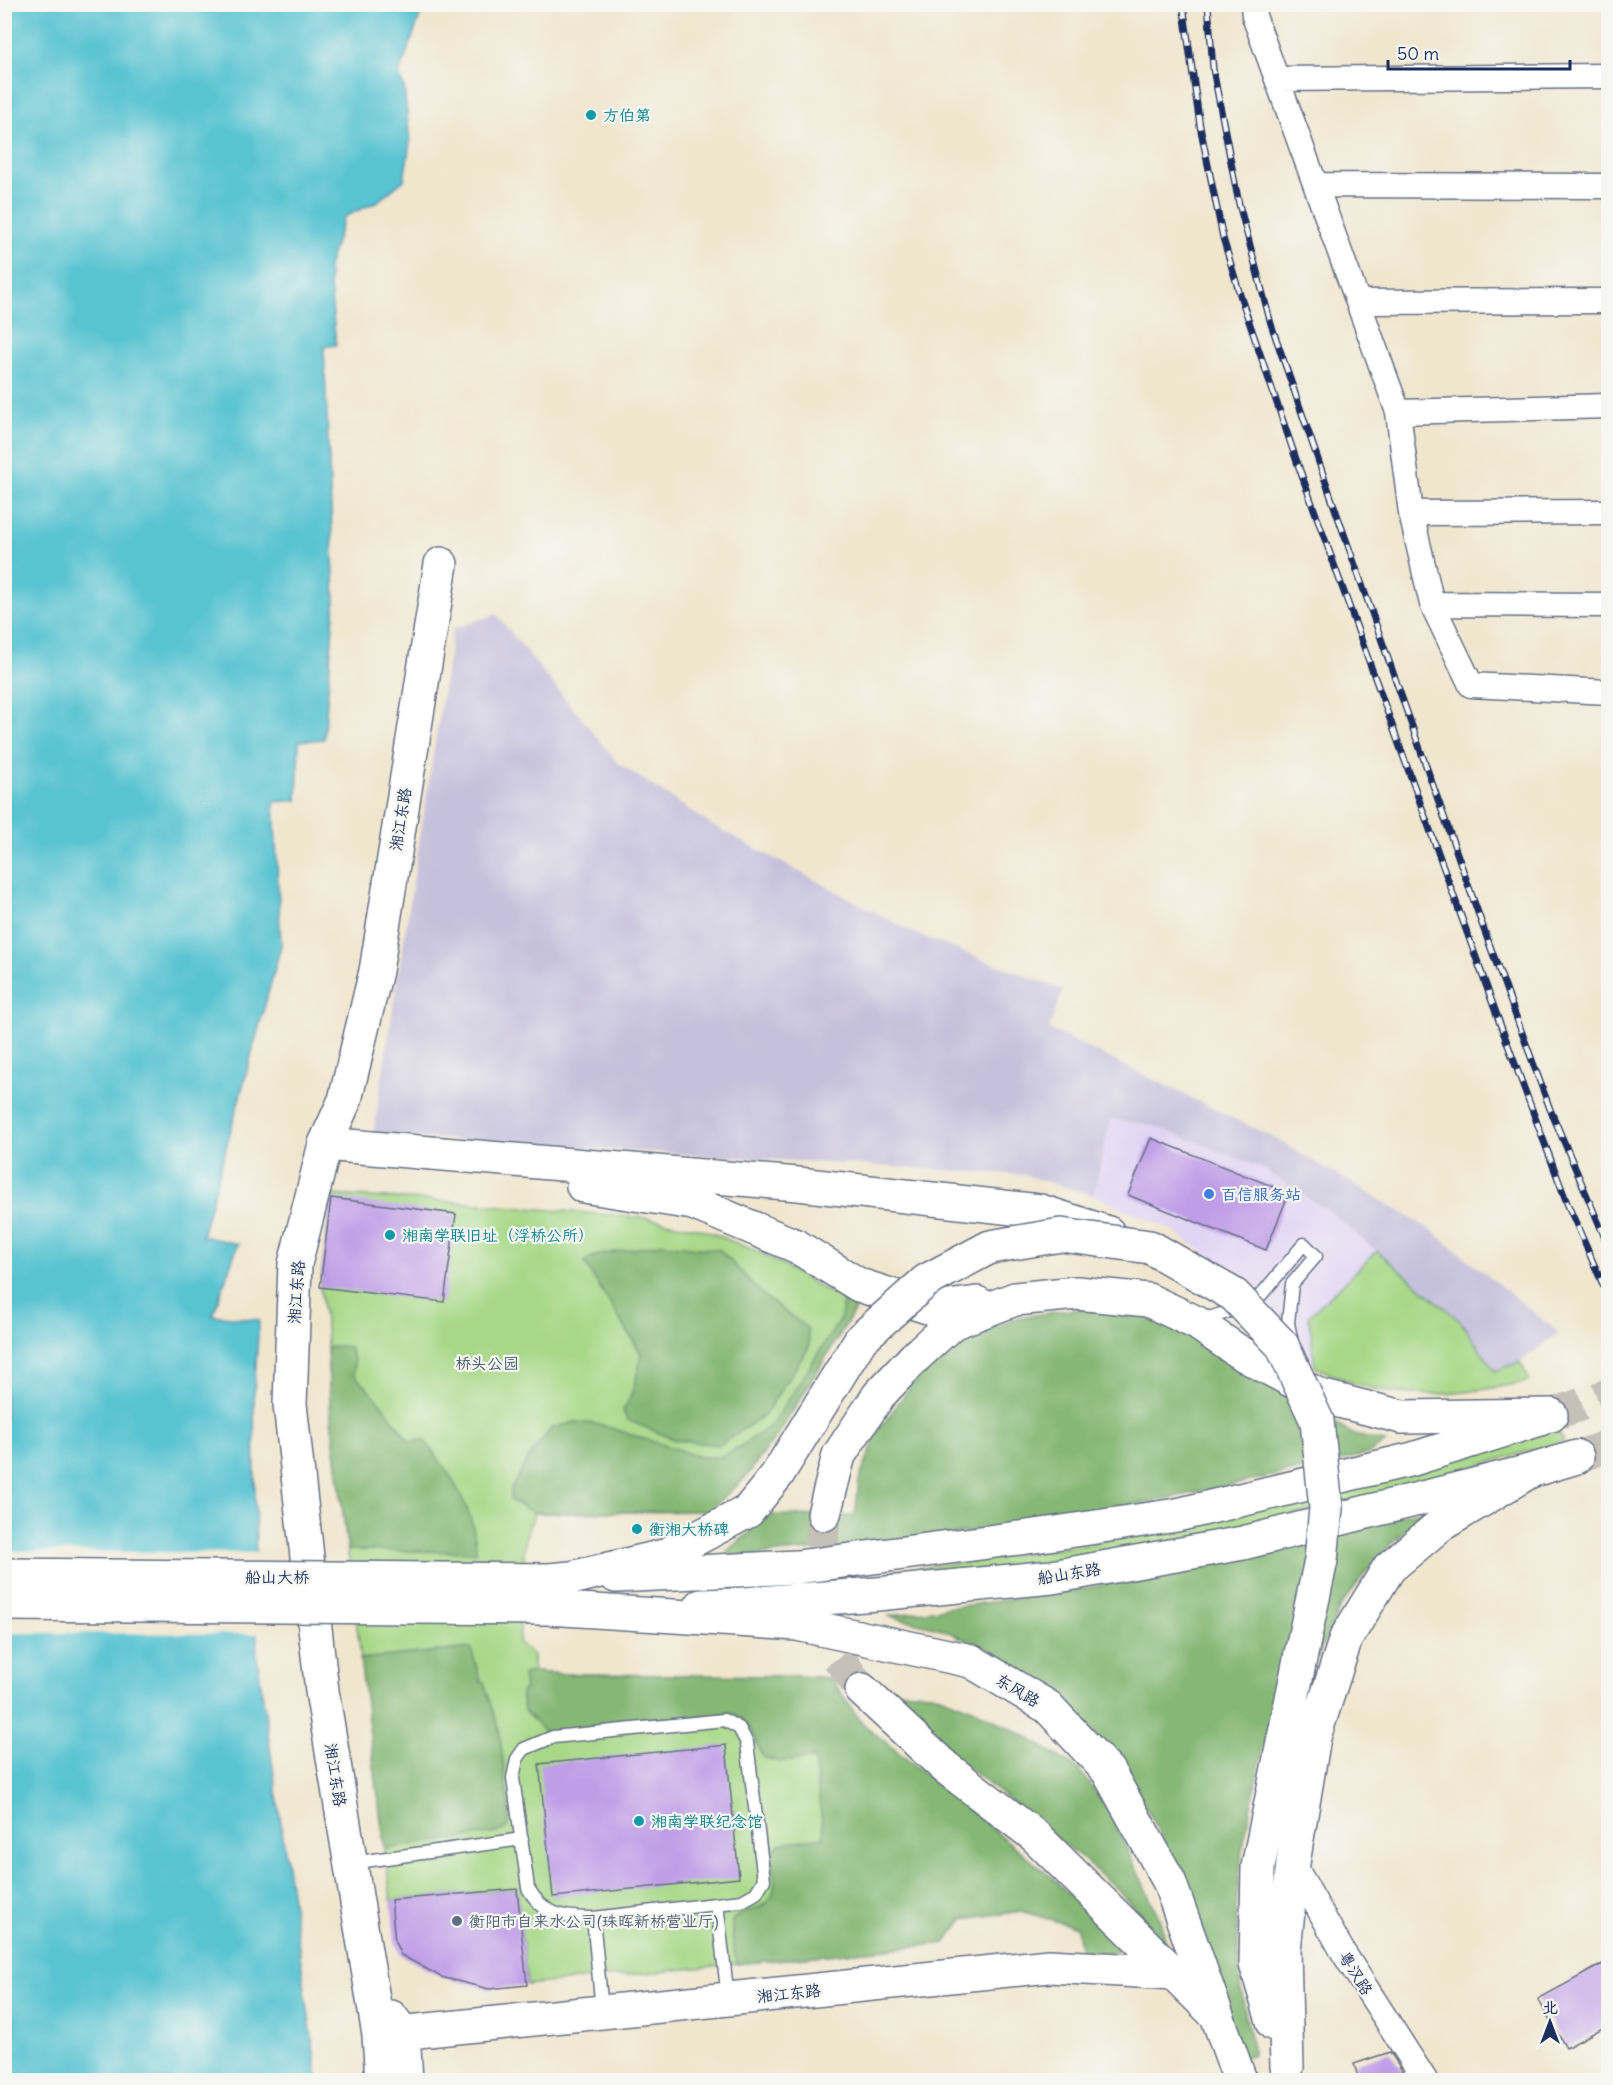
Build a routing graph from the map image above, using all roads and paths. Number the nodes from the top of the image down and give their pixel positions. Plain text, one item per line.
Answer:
1 (1253, 4) edge
2 (1608, 76) edge
3 (1277, 79) junction
4 (1316, 185) junction
5 (1608, 186) edge
6 (1608, 301) edge
7 (1358, 302) junction
8 (1608, 406) edge
9 (1398, 412) junction
10 (1608, 512) edge
11 (1411, 513) junction
12 (441, 564) dead end
13 (1432, 604) junction
14 (1608, 605) edge
15 (1608, 692) edge
16 (325, 1144) junction
17 (398, 1151) junction
18 (1150, 1247) junction
19 (1015, 1299) junction
20 (1197, 1323) junction
21 (1320, 1396) junction
22 (1578, 1457) tunnel mouth
23 (1530, 1471) junction
24 (824, 1514) tunnel mouth
25 (4, 1575) edge
26 (560, 1593) junction
27 (4, 1604) edge
28 (862, 1690) tunnel mouth
29 (522, 1839) junction
30 (351, 1863) junction
31 (1293, 1863) junction
32 (717, 1904) junction
33 (593, 1918) junction
34 (1175, 1973) junction
35 (728, 1999) junction
36 (603, 2012) junction
37 (1219, 2018) junction
38 (391, 2034) junction
39 (1290, 2074) edge
40 (382, 2080) edge
41 (406, 2080) edge
42 (1240, 2080) edge
43 (1425, 2080) edge

1 - 3 street
2 - 3 street
3 - 4 street
4 - 5 street
4 - 7 street
6 - 7 street
7 - 9 street
8 - 9 street
9 - 11 street
10 - 11 street
11 - 13 street
12 - 16 main road, 湘江东路
13 - 14 street
13 - 15 street
16 - 17 main road
16 - 30 main road, 湘江东路
17 - 18 main road, bridge
17 - 19 main road
18 - 26 main road, bridge
18 - 39 main road, bridge
19 - 20 main road
19 - 24 main road
20 - 21 main road
20 - 21 lane
21 - 26 main road
22 - 23 main road, 船山东路
23 - 26 main road, 船山东路
23 - 31 main road
25 - 26 main road, 船山大桥, bridge
26 - 27 main road, 船山大桥, bridge
26 - 37 main road, 东风路
28 - 34 main road
29 - 30 lane
29 - 32 lane
29 - 33 lane
30 - 38 main road, 湘江东路
31 - 39 main road
31 - 43 street, 粤汉路
32 - 33 lane
32 - 35 lane
33 - 36 lane
34 - 35 main road, 湘江东路
34 - 37 main road
35 - 36 main road, 湘江东路
36 - 38 main road, 湘江东路
37 - 42 main road, 东风路
38 - 40 main road, 湘江东路
38 - 41 main road, 湘江东路

